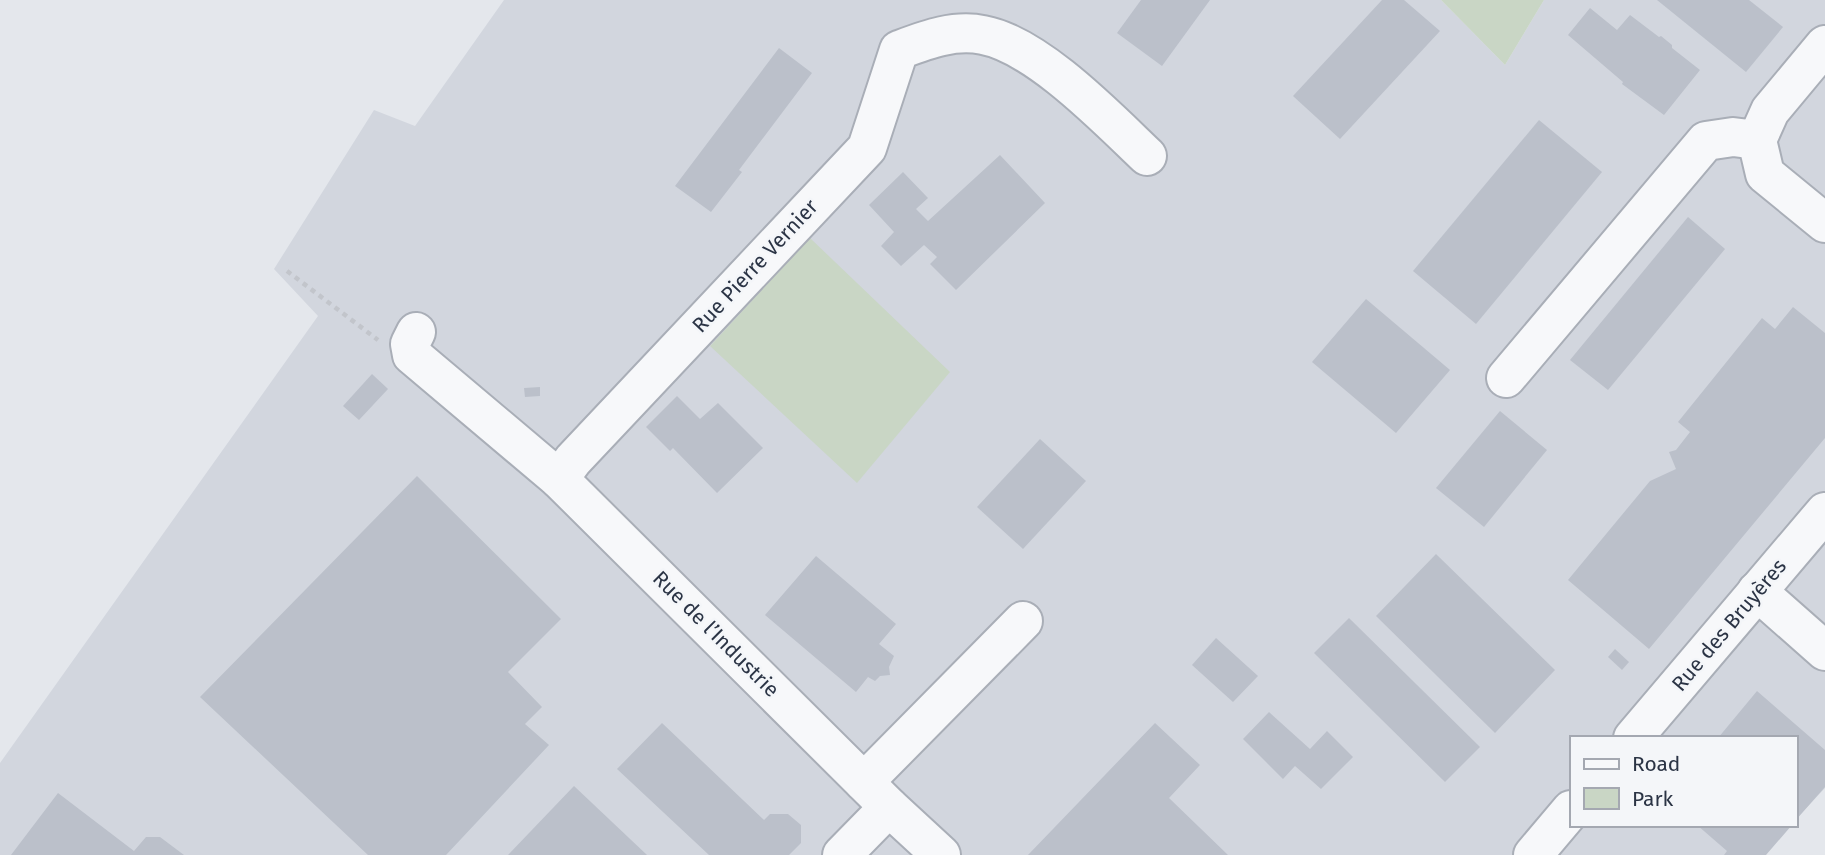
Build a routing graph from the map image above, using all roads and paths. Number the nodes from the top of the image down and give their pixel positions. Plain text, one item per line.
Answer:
1 (1825, 45) edge
2 (1757, 140) junction
3 (1147, 156) dead end
4 (1825, 223) edge
5 (287, 271) dead end
6 (414, 343) joint
7 (1506, 378) dead end
8 (566, 469) junction
9 (1825, 512) edge
10 (1757, 591) junction
11 (1023, 621) dead end
12 (1825, 651) edge
13 (1635, 736) edge
14 (877, 794) junction
15 (1570, 811) edge
16 (842, 855) edge
17 (941, 855) edge
18 (1533, 855) edge

1 - 2 street
2 - 4 street
2 - 7 street
3 - 8 street, Rue Pierre Vernier
5 - 6 path
6 - 8 street, Rue de l’Industrie
8 - 14 street, Rue de l’Industrie
9 - 10 street, Rue des Bruyères
10 - 12 street
10 - 13 street, Rue des Bruyères
11 - 14 street
14 - 16 street
14 - 17 street, Rue de l’Industrie
15 - 18 street

